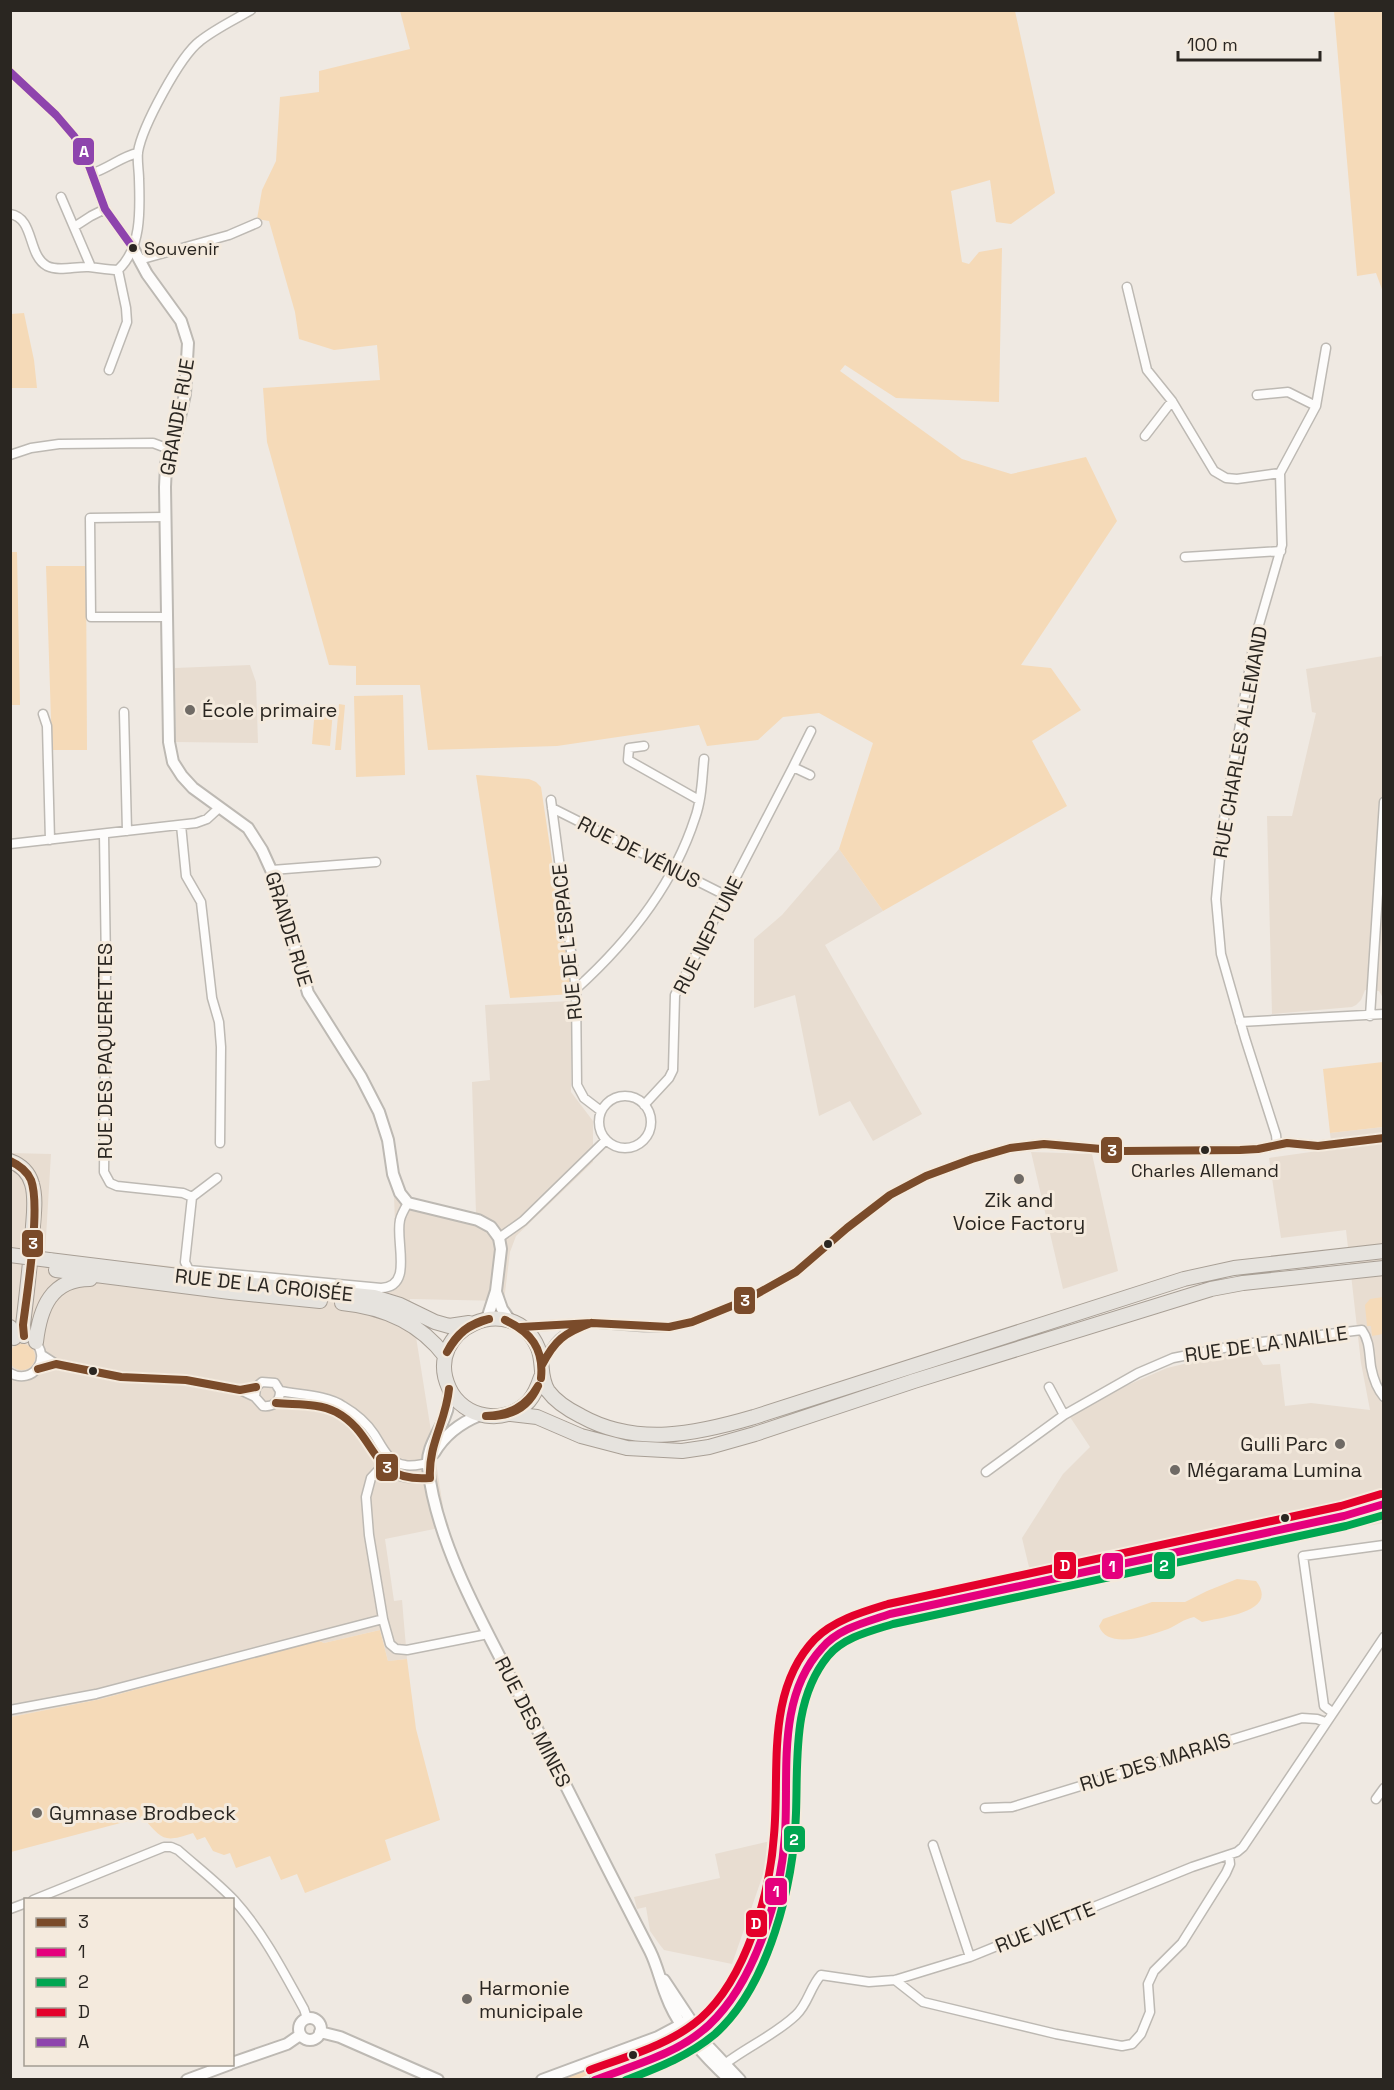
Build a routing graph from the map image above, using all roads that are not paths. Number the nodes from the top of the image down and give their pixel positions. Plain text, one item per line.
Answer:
1 (251, 10) edge
2 (10, 72) edge
3 (138, 153) junction
4 (93, 173) junction
5 (61, 197) dead end
6 (105, 209) junction
7 (10, 214) edge
8 (257, 223) dead end
9 (74, 227) junction
10 (133, 248) junction
11 (139, 260) junction
12 (91, 267) junction
13 (118, 270) junction
14 (1127, 287) dead end
15 (1326, 348) dead end
16 (109, 370) dead end
17 (1257, 395) dead end
18 (1172, 401) junction
19 (1316, 406) junction
20 (1146, 436) dead end
21 (169, 449) junction
22 (10, 455) edge
23 (1280, 473) junction
24 (165, 517) junction
25 (1281, 551) junction
26 (1185, 557) dead end
27 (166, 617) junction
28 (124, 712) dead end
29 (43, 714) dead end
30 (811, 731) dead end
31 (644, 746) dead end
32 (704, 759) dead end
33 (793, 766) junction
34 (810, 775) dead end
35 (699, 800) junction
36 (1383, 802) edge
37 (551, 804) joint
38 (219, 808) junction
39 (181, 825) junction
40 (127, 831) junction
41 (104, 834) junction
42 (50, 840) junction
43 (10, 844) edge
44 (376, 862) dead end
45 (674, 869) junction
46 (272, 870) junction
47 (727, 896) junction
48 (576, 989) junction
49 (1383, 1014) edge
50 (1370, 1016) junction
51 (1240, 1022) junction
52 (644, 1105) junction
53 (601, 1111) junction
54 (1383, 1138) edge
55 (606, 1140) junction
56 (220, 1143) dead end
57 (1277, 1145) junction
58 (10, 1161) edge
59 (217, 1178) dead end
60 (192, 1197) junction
61 (408, 1203) junction
62 (500, 1238) junction
63 (1383, 1251) edge
64 (10, 1255) edge
65 (10, 1264) edge
66 (48, 1264) junction
67 (1383, 1268) edge
68 (120, 1279) junction
69 (496, 1291) junction
70 (480, 1320) junction
71 (592, 1323) junction
72 (516, 1324) junction
73 (19, 1337) edge
74 (42, 1355) junction
75 (445, 1356) junction
76 (56, 1364) junction
77 (38, 1369) junction
78 (542, 1371) junction
79 (10, 1373) edge
80 (256, 1387) junction
81 (1049, 1387) dead end
82 (449, 1389) junction
83 (240, 1390) junction
84 (280, 1391) junction
85 (255, 1397) junction
86 (1383, 1397) edge
87 (276, 1403) junction
88 (509, 1414) junction
89 (480, 1415) junction
90 (1064, 1415) junction
91 (384, 1464) junction
92 (428, 1464) junction
93 (986, 1472) dead end
94 (430, 1478) junction
95 (1383, 1507) edge
96 (1383, 1545) edge
97 (383, 1619) junction
98 (489, 1634) junction
99 (1383, 1637) edge
100 (10, 1710) edge
101 (1332, 1712) junction
102 (1325, 1722) junction
103 (1383, 1788) edge
104 (1376, 1799) dead end
105 (985, 1808) dead end
106 (933, 1845) dead end
107 (1229, 1855) junction
108 (36, 1898) edge
109 (232, 1898) edge
110 (234, 1901) edge
111 (970, 1957) junction
112 (895, 1980) junction
113 (307, 2018) junction
114 (686, 2022) junction
115 (320, 2032) junction
116 (300, 2035) junction
117 (695, 2036) junction
118 (234, 2063) edge
119 (225, 2066) edge
120 (721, 2066) junction
121 (424, 2077) edge
122 (187, 2079) edge
123 (438, 2079) edge
124 (542, 2079) edge
125 (594, 2079) edge
126 (730, 2079) edge
127 (740, 2079) edge

1 - 3 street
2 - 4 street
3 - 4 street
3 - 10 street
4 - 6 street
5 - 9 street
6 - 9 street
6 - 10 street
7 - 12 street
8 - 11 street
9 - 12 street
10 - 11 street, GRANDE RUE
10 - 13 street
11 - 21 street, GRANDE RUE
12 - 13 street
13 - 16 street
14 - 18 street
15 - 19 street, RUE CHARLES ALLEMAND
17 - 19 street
18 - 20 street
18 - 23 street
19 - 23 street, RUE CHARLES ALLEMAND
21 - 22 street
21 - 24 street, GRANDE RUE
23 - 25 street, RUE CHARLES ALLEMAND
24 - 27 street, GRANDE RUE
24 - 27 street
25 - 26 street
25 - 51 street, RUE CHARLES ALLEMAND
27 - 38 street, GRANDE RUE
28 - 40 street
29 - 42 street
30 - 33 street, RUE NEPTUNE
31 - 35 street
32 - 35 street
33 - 34 street
33 - 47 street, RUE NEPTUNE
35 - 45 street
36 - 50 street
37 - 45 street, RUE DE VÉNUS
37 - 48 street, RUE DE L'ESPACE
38 - 39 street
38 - 46 street, GRANDE RUE
39 - 40 street
39 - 56 street
40 - 41 street
41 - 42 street
41 - 60 street, RUE DES PAQUERETTES
42 - 43 street
44 - 46 street
45 - 47 street, RUE DE VÉNUS
45 - 48 street
46 - 61 street, GRANDE RUE
47 - 52 street, RUE NEPTUNE
48 - 53 street, RUE DE L'ESPACE
49 - 50 street
50 - 51 street
51 - 57 street, RUE CHARLES ALLEMAND
52 - 53 street
52 - 55 street
53 - 55 street
54 - 57 street
55 - 62 street
57 - 71 street
58 - 73 main road
59 - 60 street
60 - 61 street
61 - 62 street
62 - 69 street
63 - 78 main road
64 - 66 main road, bridge
65 - 66 main road
66 - 68 main road
66 - 70 main road, RUE DE LA CROISÉE
67 - 88 main road
68 - 73 main road
68 - 75 main road
69 - 70 street
69 - 72 street
70 - 72 main road
70 - 75 main road
71 - 72 street
71 - 78 street
72 - 78 main road
73 - 74 street
74 - 76 street
74 - 77 street
75 - 82 main road
76 - 77 street
76 - 83 street
77 - 79 street
78 - 88 main road
80 - 83 street
80 - 84 street
80 - 85 street
81 - 90 street
82 - 89 main road
82 - 92 street, RUE DES MINES
83 - 85 street
84 - 87 street
84 - 92 street
85 - 87 street
86 - 90 street, RUE DE LA NAILLE
87 - 91 street
88 - 89 main road
89 - 92 street
90 - 93 street, RUE DE LA NAILLE
91 - 94 street
91 - 97 street
92 - 94 street, RUE DES MINES
94 - 98 street, RUE DES MINES
95 - 117 street
96 - 101 street
97 - 98 street
97 - 100 street
98 - 114 street, RUE DES MINES
99 - 101 street, RUE VIETTE
101 - 102 street, RUE VIETTE
102 - 105 street, RUE DES MARAIS
102 - 107 street, RUE VIETTE
103 - 104 street
106 - 111 street
107 - 111 street, RUE VIETTE
107 - 112 street
108 - 109 street
110 - 113 street
111 - 112 street, RUE VIETTE
112 - 120 street, RUE VIETTE
113 - 115 street
113 - 116 street
114 - 117 street, RUE DES MINES
114 - 124 street
115 - 116 street
115 - 121 street
116 - 118 street
117 - 120 street, RUE DES MINES
117 - 125 street
119 - 122 street
120 - 126 street, RUE DES MINES
120 - 127 street, RUE DES MINES
121 - 123 street

